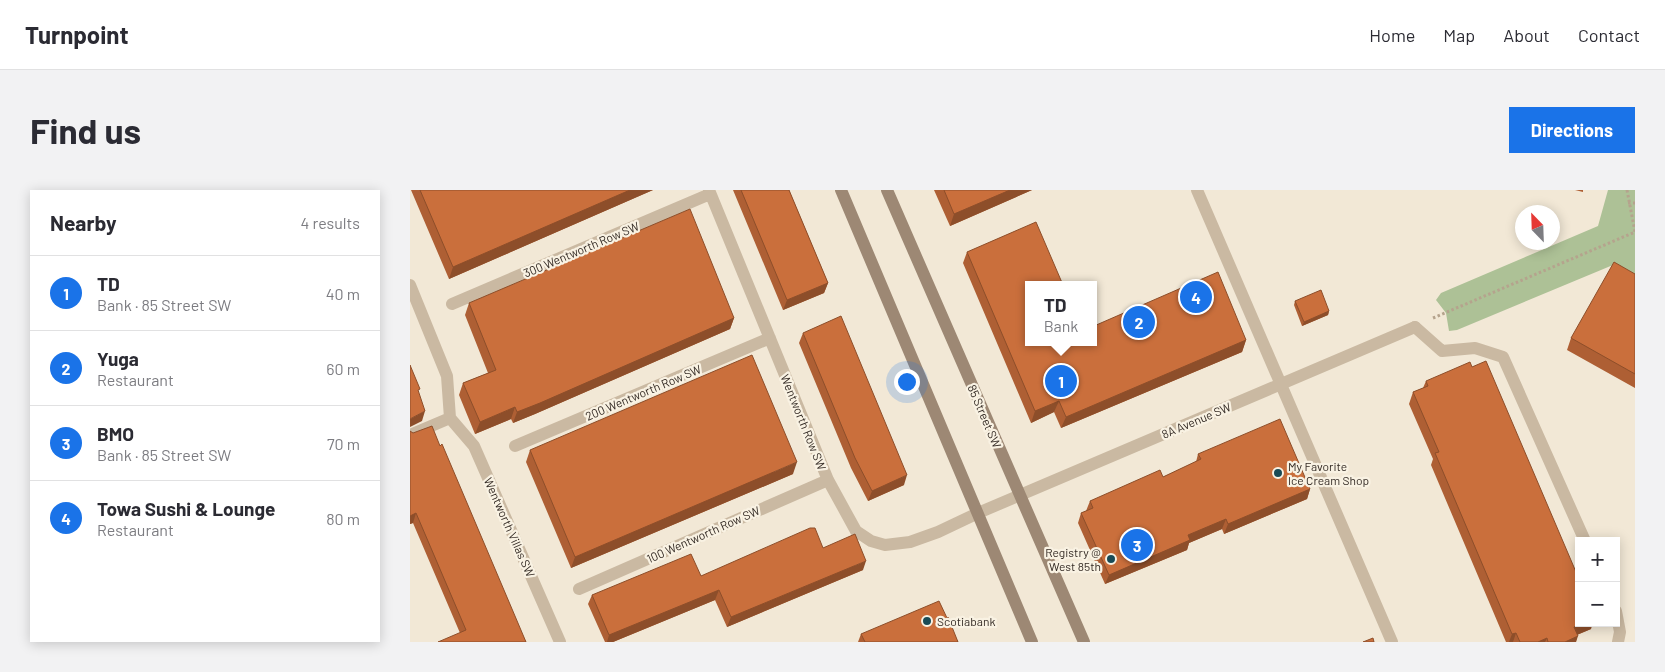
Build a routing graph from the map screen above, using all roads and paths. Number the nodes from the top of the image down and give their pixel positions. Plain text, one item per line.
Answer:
1 (841, 190) edge
2 (887, 190) edge
3 (1197, 190) edge
4 (1626, 190) edge
5 (709, 192) edge
6 (1635, 203) edge
7 (1628, 204) junction
8 (1635, 232) edge
9 (410, 286) edge
10 (452, 304) dead end
11 (1415, 327) junction
12 (770, 338) junction
13 (1281, 384) junction
14 (450, 418) junction
15 (410, 435) edge
16 (515, 446) dead end
17 (828, 480) junction
18 (1019, 495) junction
19 (978, 513) junction
20 (1583, 537) edge
21 (579, 589) dead end
22 (1619, 627) edge
23 (560, 642) edge
24 (1032, 642) edge
25 (1084, 642) edge
26 (1392, 642) edge
27 (1618, 642) edge

1 - 19 main road
2 - 18 main road, 85 Street SW
3 - 13 street
4 - 7 path
5 - 10 street, 300 Wentworth Row SW
5 - 12 street, Wentworth Row SW
6 - 7 path
7 - 8 path
8 - 11 path
9 - 14 street
11 - 13 street, 8A Avenue SW
11 - 20 street
12 - 16 street, 200 Wentworth Row SW
12 - 17 street, Wentworth Row SW
13 - 18 street, 8A Avenue SW
13 - 26 street
14 - 15 street
14 - 23 street, Wentworth Villas SW
17 - 19 street, Wentworth Row SW
17 - 21 street, 100 Wentworth Row SW
18 - 19 street, 8A Avenue SW
18 - 25 main road, 85 Street SW
19 - 24 main road
22 - 27 street

